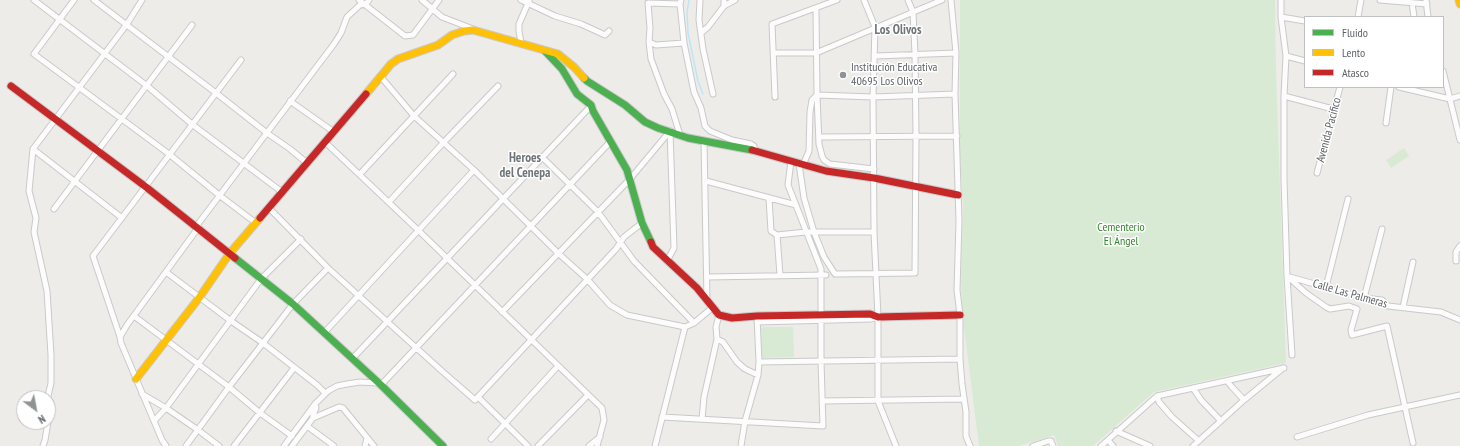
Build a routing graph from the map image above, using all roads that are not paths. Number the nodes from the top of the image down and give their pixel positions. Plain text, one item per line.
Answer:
1 (34, 0) edge
2 (74, 0) edge
3 (94, 0) edge
4 (142, 0) edge
5 (359, 0) edge
6 (422, 0) edge
7 (439, 0) edge
8 (521, 0) edge
9 (700, 0) edge
10 (724, 0) edge
11 (735, 0) edge
12 (837, 0) edge
13 (864, 0) edge
14 (908, 0) edge
15 (942, 0) edge
16 (951, 0) edge
17 (1281, 0) edge
18 (1361, 0) edge
19 (1380, 0) edge
20 (1459, 0) edge
21 (529, 1) edge
22 (367, 2) edge
23 (681, 2) edge
24 (1426, 2) edge
25 (823, 3) edge
26 (1412, 3) junction
27 (1460, 4) edge
28 (724, 6) junction
29 (432, 8) junction
30 (816, 9) junction
31 (913, 12) junction
32 (1358, 16) edge
33 (1414, 16) edge
34 (1428, 16) edge
35 (1281, 17) junction
36 (60, 19) junction
37 (1304, 21) edge
38 (127, 24) junction
39 (192, 25) dead end
40 (875, 27) junction
41 (473, 30) junction
42 (609, 32) dead end
43 (702, 32) junction
44 (649, 42) junction
45 (521, 43) junction
46 (684, 43) junction
47 (544, 49) junction
48 (774, 53) junction
49 (816, 53) junction
50 (956, 53) junction
51 (105, 54) junction
52 (915, 54) junction
53 (168, 56) junction
54 (875, 56) junction
55 (1286, 56) junction
56 (241, 60) dead end
57 (1304, 61) edge
58 (453, 74) dead end
59 (1444, 75) edge
60 (381, 77) junction
61 (146, 85) junction
62 (11, 86) dead end
63 (498, 86) dead end
64 (79, 87) junction
65 (1340, 88) edge
66 (1391, 88) edge
67 (1403, 88) edge
68 (216, 93) junction
69 (713, 94) dead end
70 (955, 94) junction
71 (816, 95) junction
72 (916, 95) junction
73 (1284, 96) junction
74 (1460, 96) edge
75 (775, 97) dead end
76 (873, 97) junction
77 (1450, 99) junction
78 (290, 101) junction
79 (588, 109) dead end
80 (1334, 109) junction
81 (414, 116) junction
82 (56, 118) junction
83 (121, 118) junction
84 (1386, 123) dead end
85 (193, 125) junction
86 (334, 132) junction
87 (670, 132) junction
88 (267, 134) junction
89 (680, 135) junction
90 (874, 136) junction
91 (916, 136) junction
92 (957, 136) junction
93 (819, 137) junction
94 (1460, 140) edge
95 (325, 142) junction
96 (444, 142) junction
97 (610, 142) junction
98 (704, 142) junction
99 (33, 149) junction
100 (98, 150) junction
101 (756, 151) junction
102 (169, 154) junction
103 (542, 157) junction
104 (244, 163) junction
105 (308, 163) junction
106 (796, 163) junction
107 (874, 169) junction
108 (474, 170) junction
109 (1317, 173) dead end
110 (360, 174) junction
111 (874, 178) junction
112 (630, 179) junction
113 (706, 181) junction
114 (74, 182) junction
115 (570, 184) junction
116 (146, 187) junction
117 (915, 187) junction
118 (282, 192) junction
119 (219, 195) junction
120 (958, 195) junction
121 (503, 198) junction
122 (769, 198) junction
123 (1348, 199) dead end
124 (389, 202) junction
125 (796, 205) junction
126 (269, 208) junction
127 (54, 209) dead end
128 (598, 212) junction
129 (122, 218) junction
130 (256, 223) junction
131 (642, 223) junction
132 (531, 225) junction
133 (198, 228) junction
134 (1382, 229) dead end
135 (419, 231) junction
136 (806, 232) junction
137 (813, 232) junction
138 (874, 232) junction
139 (777, 235) junction
140 (300, 239) junction
141 (620, 243) junction
142 (1460, 246) edge
143 (230, 253) junction
144 (559, 254) junction
145 (447, 258) junction
146 (1456, 260) dead end
147 (667, 261) junction
148 (1413, 262) dead end
149 (328, 268) junction
150 (166, 272) junction
151 (877, 273) junction
152 (780, 275) junction
153 (707, 276) junction
154 (824, 276) junction
155 (1287, 276) junction
156 (261, 279) junction
157 (587, 279) junction
158 (475, 285) junction
159 (1326, 287) junction
160 (359, 295) junction
161 (199, 298) junction
162 (1364, 298) junction
163 (292, 304) junction
164 (710, 305) junction
165 (1403, 307) junction
166 (502, 312) junction
167 (960, 315) junction
168 (134, 316) junction
169 (718, 316) junction
170 (878, 317) junction
171 (821, 318) junction
172 (757, 319) junction
173 (1460, 320) edge
174 (231, 321) junction
175 (387, 322) junction
176 (694, 323) junction
177 (685, 327) junction
178 (324, 333) junction
179 (120, 337) junction
180 (717, 339) junction
181 (167, 340) junction
182 (531, 340) junction
183 (263, 344) junction
184 (416, 347) junction
185 (1292, 355) dead end
186 (352, 359) junction
187 (960, 359) junction
188 (821, 361) junction
189 (877, 361) junction
190 (759, 362) junction
191 (199, 364) junction
192 (558, 366) junction
193 (294, 368) junction
194 (758, 375) junction
195 (136, 379) junction
196 (1227, 380) junction
197 (379, 384) junction
198 (229, 387) junction
199 (1193, 388) junction
200 (49, 390) edge
201 (325, 393) junction
202 (142, 394) junction
203 (588, 395) junction
204 (1460, 395) edge
205 (1157, 396) junction
206 (478, 397) junction
207 (964, 399) junction
208 (1244, 400) junction
209 (822, 401) junction
210 (878, 401) junction
211 (315, 404) junction
212 (166, 408) junction
213 (1405, 408) junction
214 (260, 413) junction
215 (662, 417) junction
216 (313, 418) junction
217 (702, 419) junction
218 (154, 421) junction
219 (1221, 421) junction
220 (745, 422) junction
221 (505, 424) junction
222 (307, 426) junction
223 (47, 430) edge
224 (198, 430) junction
225 (1116, 431) junction
226 (292, 436) junction
227 (600, 437) junction
228 (1297, 437) dead end
229 (367, 438) junction
230 (491, 439) dead end
231 (1108, 440) junction
232 (1199, 441) junction
233 (1413, 443) dead end
234 (43, 446) edge
235 (166, 446) edge
236 (186, 446) edge
237 (219, 446) edge
238 (234, 446) edge
239 (284, 446) edge
240 (292, 446) edge
241 (334, 446) edge
242 (365, 446) edge
243 (374, 446) edge
244 (443, 446) edge
245 (528, 446) edge
246 (538, 446) edge
247 (588, 446) edge
248 (597, 446) edge
249 (655, 446) edge
250 (741, 446) edge
251 (896, 446) edge
252 (970, 446) edge
253 (1033, 446) edge
254 (1053, 446) edge
255 (1101, 446) edge
256 (1113, 446) edge
257 (1150, 446) edge
258 (1193, 446) edge

1 - 36 street
2 - 36 street
3 - 38 street
4 - 38 street
5 - 22 street
6 - 29 street
7 - 29 street
8 - 21 street
9 - 43 street
10 - 28 street
11 - 28 street
12 - 25 street
13 - 40 street
14 - 31 street
15 - 31 street
16 - 50 street
17 - 35 street
18 - 32 street
19 - 26 street
20 - 27 street
21 - 42 street
21 - 45 street
22 - 29 street
22 - 78 street
23 - 44 street
23 - 46 street
24 - 26 street
24 - 34 street
25 - 30 street
26 - 33 street
28 - 43 street
29 - 41 street
30 - 48 street
30 - 49 street
31 - 40 street
31 - 52 street
35 - 37 street
35 - 55 street
36 - 51 street
36 - 64 street
38 - 51 street
38 - 53 street
39 - 53 street
40 - 49 street
40 - 54 street
41 - 45 street
41 - 60 street
43 - 69 street
44 - 46 street
44 - 89 street
45 - 47 street
46 - 101 street
47 - 87 street
47 - 97 street
48 - 49 street
48 - 75 street
49 - 71 street
50 - 52 street
50 - 70 street
51 - 61 street
51 - 64 street
52 - 54 street
52 - 72 street
53 - 61 street
53 - 68 street
54 - 76 street
55 - 57 street
55 - 73 street
56 - 68 street
58 - 81 street
59 - 77 street
60 - 81 street
60 - 86 street
61 - 83 street
61 - 85 street
62 - 82 street
63 - 96 street
64 - 82 street
64 - 83 street
65 - 80 street, Avenida Pacífico
66 - 84 street
67 - 77 street
68 - 85 street
68 - 88 street
70 - 72 street
70 - 92 street
71 - 76 street
71 - 93 street
71 - 106 street
72 - 76 street
72 - 91 street
73 - 80 street
73 - 155 street
74 - 77 street
76 - 90 street
77 - 94 street
78 - 86 street
78 - 88 street
79 - 103 street
80 - 109 street, Avenida Pacífico
81 - 96 street
81 - 110 street
82 - 99 street
82 - 100 street
83 - 100 street
83 - 102 street
85 - 102 street
85 - 104 street
86 - 95 street
87 - 89 street
87 - 112 street
87 - 147 street
88 - 104 street
88 - 105 street
89 - 98 street
90 - 91 street
90 - 93 street
90 - 107 street
91 - 92 street
91 - 117 street
92 - 120 street
93 - 107 street
95 - 105 street
95 - 110 street
96 - 108 street
96 - 124 street
97 - 112 street
97 - 115 street
98 - 101 street
98 - 113 street
99 - 114 street
99 - 200 street
100 - 114 street
100 - 116 street
101 - 106 street
102 - 116 street
102 - 119 street
103 - 115 street
103 - 121 street
104 - 118 street
104 - 119 street
105 - 118 street
106 - 111 street
106 - 125 street
106 - 137 street
107 - 111 street
108 - 121 street
108 - 135 street
110 - 124 street
111 - 117 street
111 - 138 street
112 - 128 street
112 - 131 street
113 - 122 street
113 - 153 street
114 - 127 street
114 - 129 street
115 - 128 street
115 - 132 street
116 - 129 street
116 - 133 street
117 - 120 street
117 - 151 street
118 - 126 street
119 - 130 street
119 - 133 street
120 - 167 street
121 - 132 street
121 - 145 street
122 - 125 street
122 - 139 street
123 - 159 street
124 - 135 street
125 - 136 street
126 - 130 street
126 - 140 street
128 - 141 street
128 - 144 street
129 - 179 street
130 - 143 street
131 - 141 street
131 - 147 street
132 - 144 street
132 - 158 street
133 - 143 street
133 - 150 street
134 - 162 street
135 - 145 street
135 - 160 street
136 - 137 street
136 - 139 street
136 - 154 street
137 - 138 street
137 - 151 street
138 - 151 street
139 - 152 street
140 - 149 street
140 - 156 street
141 - 157 street
141 - 176 street
142 - 146 street
143 - 156 street
143 - 161 street
144 - 157 street
144 - 166 street
145 - 158 street
145 - 175 street
147 - 164 street
148 - 165 street
149 - 160 street
149 - 163 street
150 - 161 street
150 - 168 street
151 - 170 street
152 - 153 street
152 - 154 street
153 - 164 street
154 - 171 street
155 - 159 street, Calle Las Palmeras
155 - 185 street
155 - 213 street
156 - 163 street
156 - 174 street
157 - 177 street
157 - 182 street
158 - 166 street
158 - 184 street
159 - 162 street, Calle Las Palmeras
160 - 175 street
160 - 178 street
161 - 174 street
161 - 181 street
162 - 165 street, Calle Las Palmeras
163 - 178 street
163 - 183 street
164 - 169 street
164 - 176 street
165 - 173 street, Calle Las Palmeras
166 - 182 street
167 - 170 street
167 - 187 street
168 - 179 street
168 - 181 street
169 - 172 street
169 - 180 street
170 - 171 street
170 - 171 street
170 - 189 street
171 - 172 street
171 - 188 street
172 - 190 street
174 - 183 street
174 - 191 street
175 - 184 street
175 - 186 street
176 - 177 street
177 - 215 street
178 - 186 street
179 - 195 street
180 - 194 street
180 - 217 street
181 - 191 street
181 - 195 street
182 - 192 street
182 - 206 street
183 - 193 street
183 - 198 street
184 - 197 street
184 - 206 street
186 - 197 street
187 - 189 street
187 - 207 street
188 - 189 street
188 - 190 street
188 - 209 street
189 - 210 street
190 - 194 street
191 - 198 street
191 - 212 street
192 - 203 street
192 - 221 street
193 - 201 street
193 - 214 street
194 - 220 street
195 - 202 street
196 - 199 street
196 - 208 street
196 - 208 street
197 - 201 street
197 - 244 street
198 - 214 street
198 - 224 street
199 - 205 street
199 - 219 street
201 - 211 street
202 - 212 street
202 - 218 street
203 - 227 street
203 - 246 street
204 - 213 street
205 - 225 street
205 - 232 street
206 - 221 street
207 - 210 street
207 - 252 street
208 - 219 street
209 - 210 street
209 - 220 street
210 - 251 street
211 - 216 street
211 - 226 street
212 - 218 street
212 - 224 street
213 - 228 street
213 - 233 street
214 - 226 street
214 - 238 street
215 - 217 street
215 - 249 street
216 - 222 street
216 - 229 street
217 - 220 street
218 - 235 street
219 - 232 street
220 - 250 street
221 - 230 street
221 - 245 street
222 - 240 street
222 - 241 street
223 - 234 street
224 - 236 street
224 - 237 street
225 - 231 street
225 - 257 street
226 - 239 street
227 - 247 street
227 - 248 street
229 - 242 street
229 - 243 street
231 - 255 street
231 - 256 street
232 - 258 street
253 - 254 street

